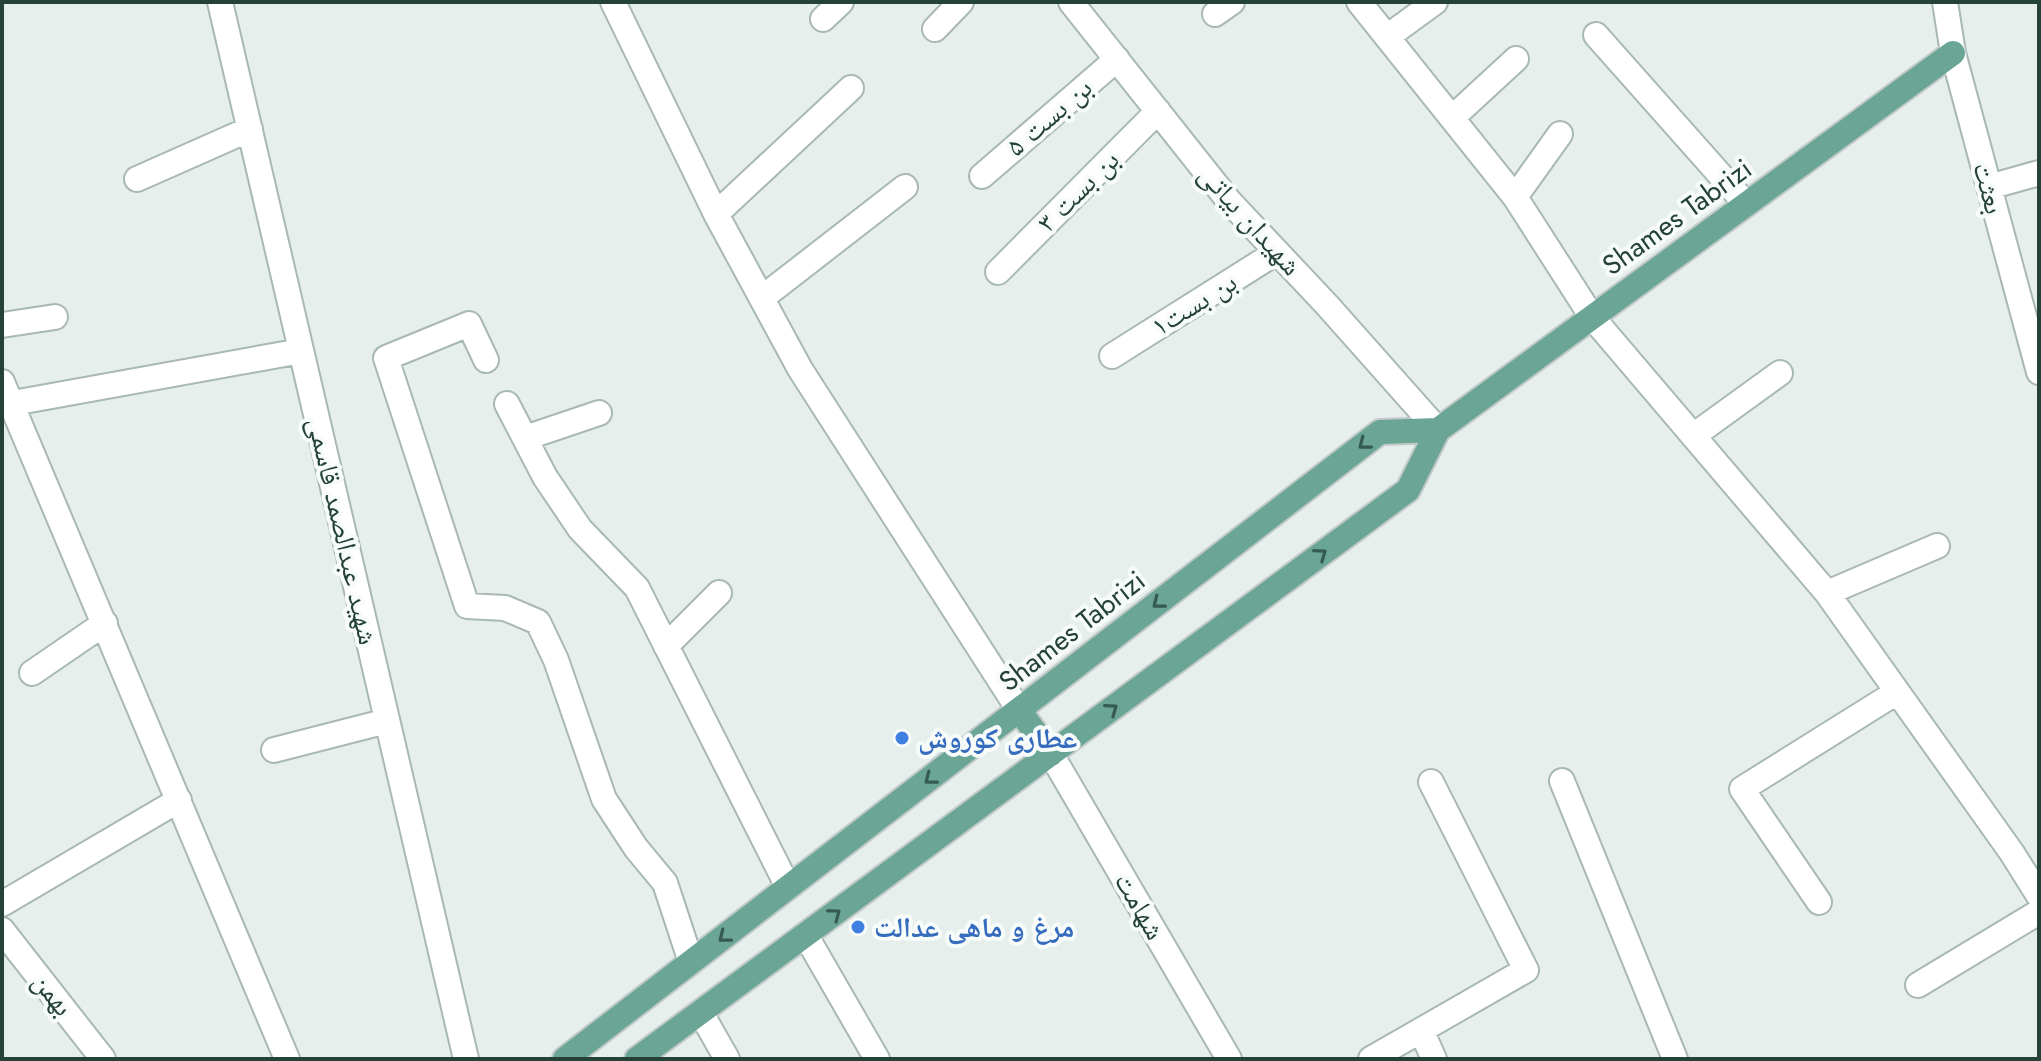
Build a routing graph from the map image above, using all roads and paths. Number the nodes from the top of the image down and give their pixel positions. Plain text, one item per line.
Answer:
1 (220, 2) edge
2 (613, 2) edge
3 (961, 2) edge
4 (1071, 2) edge
5 (1359, 2) edge
6 (1435, 2) edge
7 (1940, 5) edge
8 (935, 29) dead end
9 (1596, 35) dead end
10 (1387, 37) junction
11 (1953, 53) junction
12 (1117, 59) junction
13 (1516, 59) dead end
14 (851, 88) dead end
15 (1158, 111) junction
16 (1452, 118) junction
17 (250, 129) junction
18 (1560, 134) dead end
19 (2039, 173) edge
20 (982, 176) dead end
21 (137, 179) dead end
22 (905, 187) dead end
23 (1989, 187) junction
24 (1515, 197) junction
25 (1746, 204) junction
26 (716, 214) junction
27 (1277, 252) junction
28 (998, 272) dead end
29 (762, 298) junction
30 (55, 317) dead end
31 (1592, 317) junction
32 (2, 325) edge
33 (301, 351) junction
34 (1112, 356) dead end
35 (486, 360) dead end
36 (2039, 372) edge
37 (1780, 373) dead end
38 (6, 395) edge
39 (507, 404) dead end
40 (599, 413) dead end
41 (1438, 430) junction
42 (1693, 436) junction
43 (525, 438) junction
44 (1937, 546) dead end
45 (719, 593) dead end
46 (1827, 593) junction
47 (105, 623) junction
48 (666, 646) junction
49 (32, 673) dead end
50 (1897, 692) junction
51 (1019, 710) junction
52 (387, 721) junction
53 (274, 750) dead end
54 (1051, 754) junction
55 (1562, 781) dead end
56 (1431, 782) dead end
57 (179, 800) junction
58 (788, 887) junction
59 (2039, 896) edge
60 (1819, 902) dead end
61 (2, 904) edge
62 (2039, 912) edge
63 (2, 930) edge
64 (806, 936) junction
65 (691, 962) junction
66 (1918, 985) dead end
67 (701, 1013) junction
68 (1421, 1030) junction
69 (103, 1059) edge
70 (287, 1059) edge
71 (466, 1059) edge
72 (565, 1059) edge
73 (637, 1059) edge
74 (727, 1059) edge
75 (877, 1059) edge
76 (1229, 1059) edge
77 (1371, 1059) edge
78 (1434, 1059) edge
79 (1675, 1059) edge

1 - 17 street, شهید عبدالصمد قاسمی
2 - 26 street
3 - 8 street
4 - 12 street, شهیدان بیاتی
5 - 10 street
6 - 10 street
7 - 11 street, بعثت
9 - 25 street
10 - 16 street
11 - 23 street, بعثت
11 - 25 main road, Shames Tabrizi
12 - 15 street, شهیدان بیاتی
12 - 20 street, بن بست ۵
13 - 16 street
14 - 26 street
15 - 27 street, شهیدان بیاتی
15 - 28 street, بن بست ۳
16 - 24 street
17 - 21 street
17 - 33 street, شهید عبدالصمد قاسمی
18 - 24 street
19 - 23 street
22 - 29 street
23 - 36 street, بعثت
24 - 31 street
25 - 31 main road, Shames Tabrizi
26 - 29 street
27 - 34 street, بن بست۱
27 - 41 street, شهیدان بیاتی
29 - 51 street
30 - 32 street
31 - 41 main road, Shames Tabrizi
31 - 42 street
33 - 38 street
33 - 52 street, شهید عبدالصمد قاسمی
35 - 65 street
37 - 42 street
38 - 47 street
39 - 43 street
40 - 43 street
41 -> 51 main road, Shames Tabrizi
54 -> 41 main road, Shames Tabrizi
42 - 46 street
43 - 48 street
44 - 46 street
45 - 48 street
46 - 50 street
47 - 49 street
47 - 57 street
48 - 58 street
50 - 59 street
50 - 60 street
51 - 54 main road
51 -> 58 main road, Shames Tabrizi
52 - 53 street
52 - 71 street, شهید عبدالصمد قاسمی
64 -> 54 main road, Shames Tabrizi
54 - 76 street, شهامت
55 - 79 street
56 - 68 street
57 - 61 street
57 - 70 street
58 -> 65 main road, Shames Tabrizi
62 - 66 street
63 - 69 street, بهمن
64 - 67 main road, Shames Tabrizi
64 - 75 street
65 - 72 main road, Shames Tabrizi
67 - 73 main road, Shames Tabrizi
67 - 74 street
68 - 77 street
68 - 78 street

